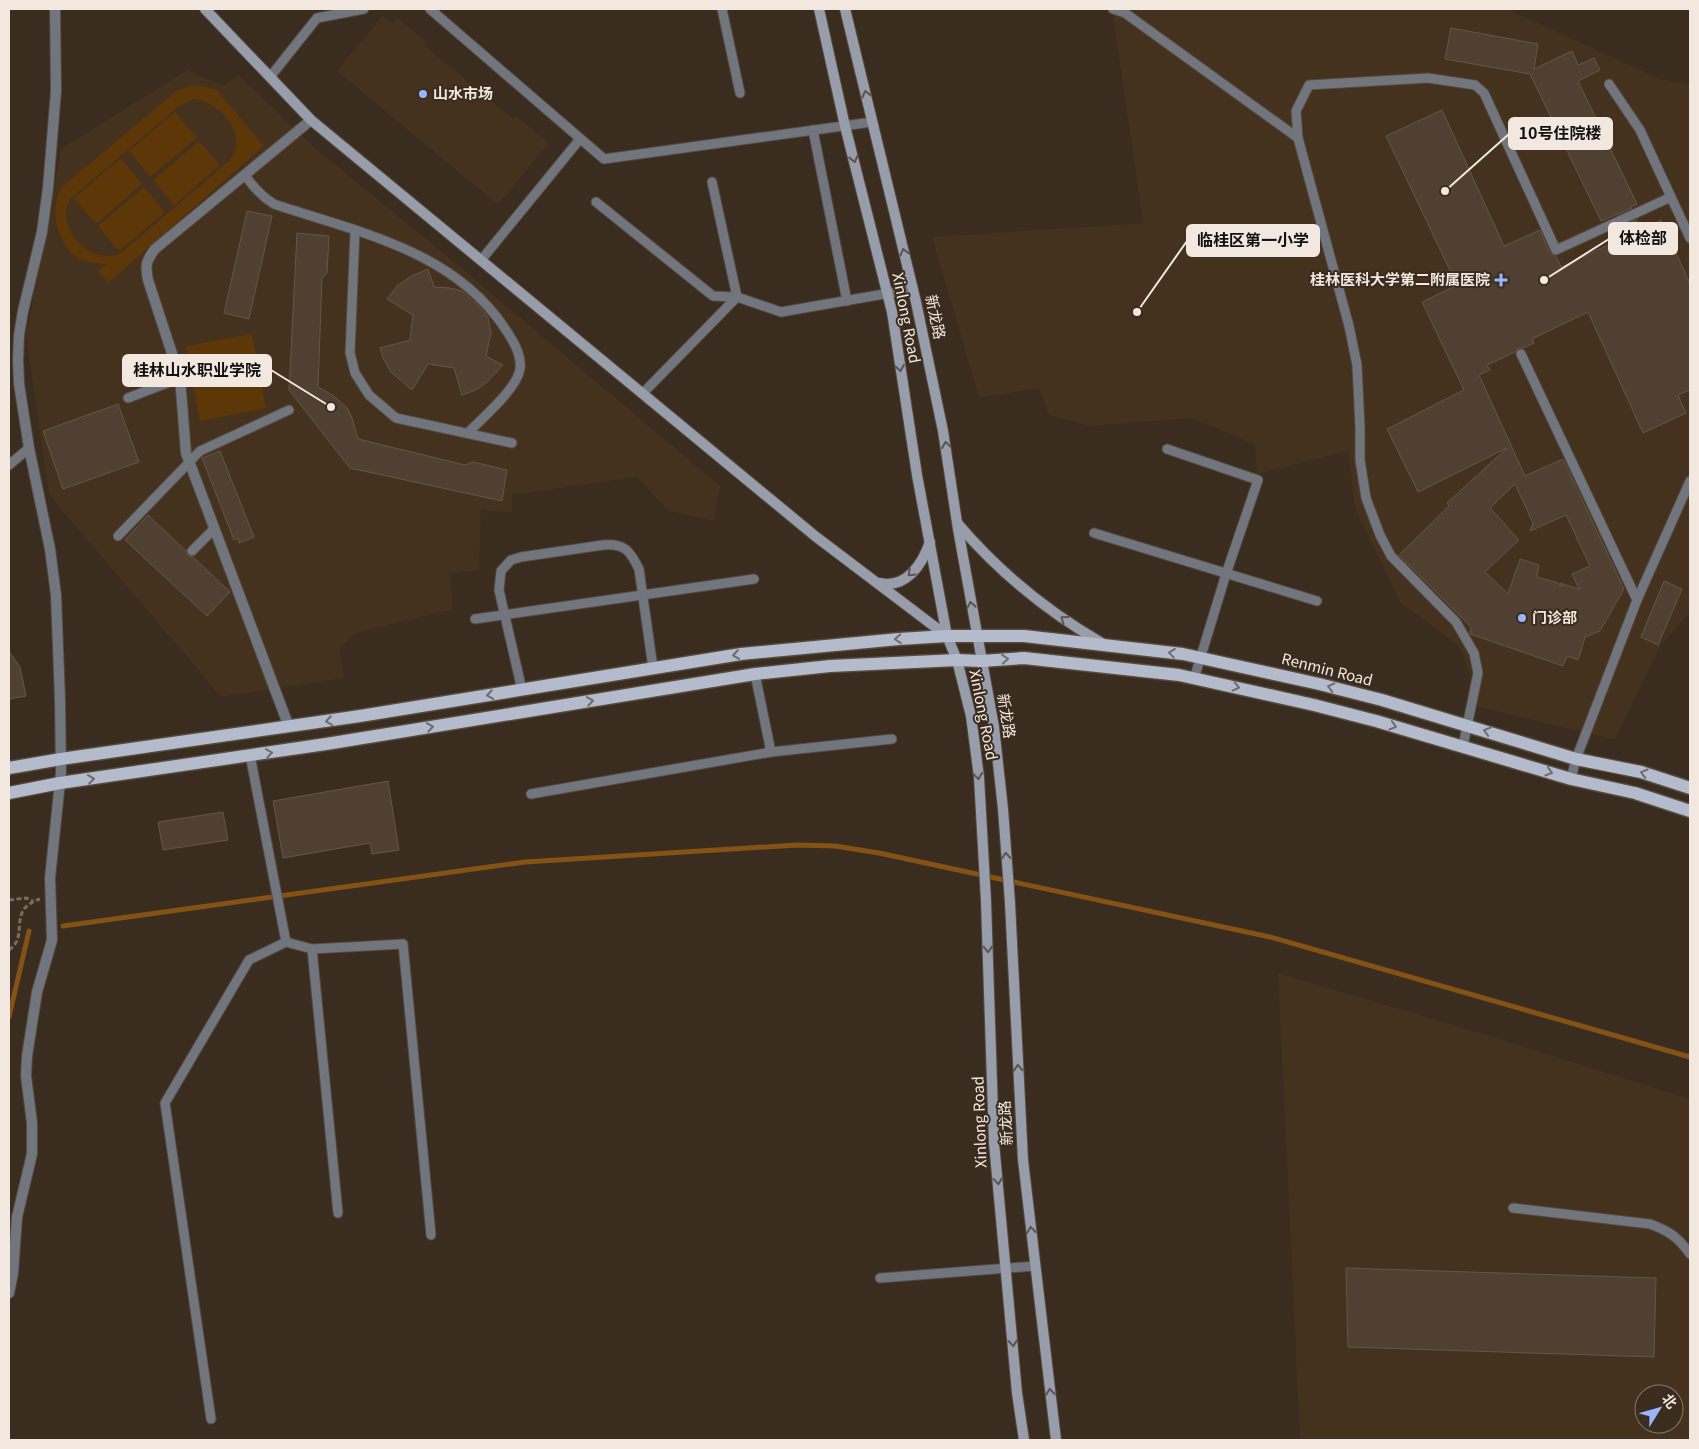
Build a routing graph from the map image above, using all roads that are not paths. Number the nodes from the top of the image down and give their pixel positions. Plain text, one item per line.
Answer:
1 (55, 9) edge
2 (205, 9) edge
3 (364, 9) edge
4 (430, 9) edge
5 (722, 9) edge
6 (819, 9) edge
7 (845, 9) edge
8 (1113, 9) edge
9 (270, 77) junction
10 (1609, 84) dead end
11 (740, 93) dead end
12 (311, 120) junction
13 (872, 122) junction
14 (845, 126) junction
15 (813, 130) junction
16 (1298, 138) junction
17 (580, 139) junction
18 (245, 175) junction
19 (712, 182) dead end
20 (1671, 197) junction
21 (596, 202) dead end
22 (355, 231) junction
23 (1690, 238) edge
24 (482, 260) junction
25 (913, 290) junction
26 (887, 294) junction
27 (737, 297) junction
28 (848, 301) junction
29 (1521, 354) dead end
30 (180, 378) junction
31 (643, 393) junction
32 (128, 398) dead end
33 (289, 410) dead end
34 (468, 433) junction
35 (512, 444) dead end
36 (28, 448) junction
37 (1167, 450) dead end
38 (189, 462) junction
39 (9, 465) edge
40 (1690, 481) edge
41 (957, 523) junction
42 (214, 529) junction
43 (1094, 533) dead end
44 (118, 536) dead end
45 (930, 541) junction
46 (192, 552) dead end
47 (1226, 574) junction
48 (754, 579) dead end
49 (877, 583) junction
50 (642, 594) junction
51 (1637, 600) junction
52 (1317, 601) dead end
53 (505, 615) junction
54 (475, 619) dead end
55 (947, 636) junction
56 (977, 637) junction
57 (1105, 645) junction
58 (1201, 658) junction
59 (957, 660) junction
60 (981, 661) junction
61 (653, 668) junction
62 (755, 674) junction
63 (1194, 679) junction
64 (522, 690) junction
65 (1468, 726) junction
66 (289, 727) junction
67 (892, 739) dead end
68 (1463, 746) junction
69 (771, 752) junction
70 (250, 755) junction
71 (61, 759) junction
72 (1576, 759) junction
73 (9, 768) edge
74 (1571, 779) junction
75 (60, 783) junction
76 (1690, 788) edge
77 (9, 793) edge
78 (531, 794) dead end
79 (1690, 811) edge
80 (286, 942) junction
81 (312, 948) junction
82 (1513, 1208) dead end
83 (338, 1213) dead end
84 (431, 1235) dead end
85 (1690, 1254) edge
86 (1035, 1266) junction
87 (1006, 1269) junction
88 (880, 1278) dead end
89 (9, 1293) edge
90 (211, 1418) dead end
91 (1024, 1440) edge
92 (1056, 1440) edge

1 - 36 street
2 - 9 main road
3 - 9 lane
4 - 17 lane
5 - 11 lane
6 - 14 main road, Xinlong Road
13 -> 7 main road, 新龙路
8 - 16 lane
9 - 12 main road
10 - 20 lane
12 - 18 street
12 - 24 main road
13 - 14 lane
25 -> 13 main road, 新龙路
14 - 15 lane
14 -> 26 main road, Xinlong Road
15 - 17 lane
15 - 28 lane
16 - 20 lane
16 - 65 lane
17 - 24 lane
18 - 22 lane
18 - 30 street
19 - 27 lane
20 - 23 lane
21 - 27 lane
22 - 34 lane
22 - 34 lane
24 - 31 main road
25 - 26 lane
41 -> 25 main road, 新龙路
26 - 28 lane
26 -> 45 main road, Xinlong Road
27 - 28 lane
27 - 31 lane
29 - 51 lane
30 - 32 lane
30 - 38 street
31 - 49 main road
33 - 38 lane
34 - 35 lane
36 - 39 lane
36 - 71 street
37 - 47 lane
38 - 42 street
38 - 44 lane
40 - 51 lane
56 -> 41 main road, 新龙路
57 -> 41 main road
42 - 46 lane
42 - 66 street
43 - 47 lane
45 -> 49 main road
45 - 55 main road, Xinlong Road
47 - 52 lane
47 - 58 lane
48 - 50 lane
49 - 55 main road
50 - 53 lane
50 - 53 lane
50 - 61 lane
51 - 72 lane
53 - 54 lane
53 - 64 lane
55 - 56 main road, Renmin Road
55 - 59 main road, Xinlong Road
55 -> 61 main road, Renmin Road
56 - 57 main road, Renmin Road
56 - 60 main road, 新龙路
58 -> 57 main road, Renmin Road
58 - 63 lane
65 -> 58 main road, Renmin Road
59 - 60 main road
59 - 62 main road
59 -> 87 main road, Xinlong Road
60 -> 63 main road
86 -> 60 main road, 新龙路
61 - 64 main road, Renmin Road
62 - 69 lane
70 -> 62 main road
63 -> 68 main road
64 -> 66 main road, Renmin Road
65 - 68 lane
72 -> 65 main road, Renmin Road
66 - 71 main road, Renmin Road
67 - 69 lane
68 -> 74 main road
69 - 78 lane
75 -> 70 main road
70 - 80 lane
71 - 73 main road, Renmin Road
71 - 75 street
72 - 74 lane
76 -> 72 main road, Renmin Road
74 - 79 main road
75 - 77 main road
75 - 89 street
80 - 81 lane
80 - 90 lane
81 - 83 lane
81 - 84 lane
82 - 85 lane
86 - 87 lane
92 -> 86 main road, 新龙路
87 - 88 lane
87 -> 91 main road, Xinlong Road

